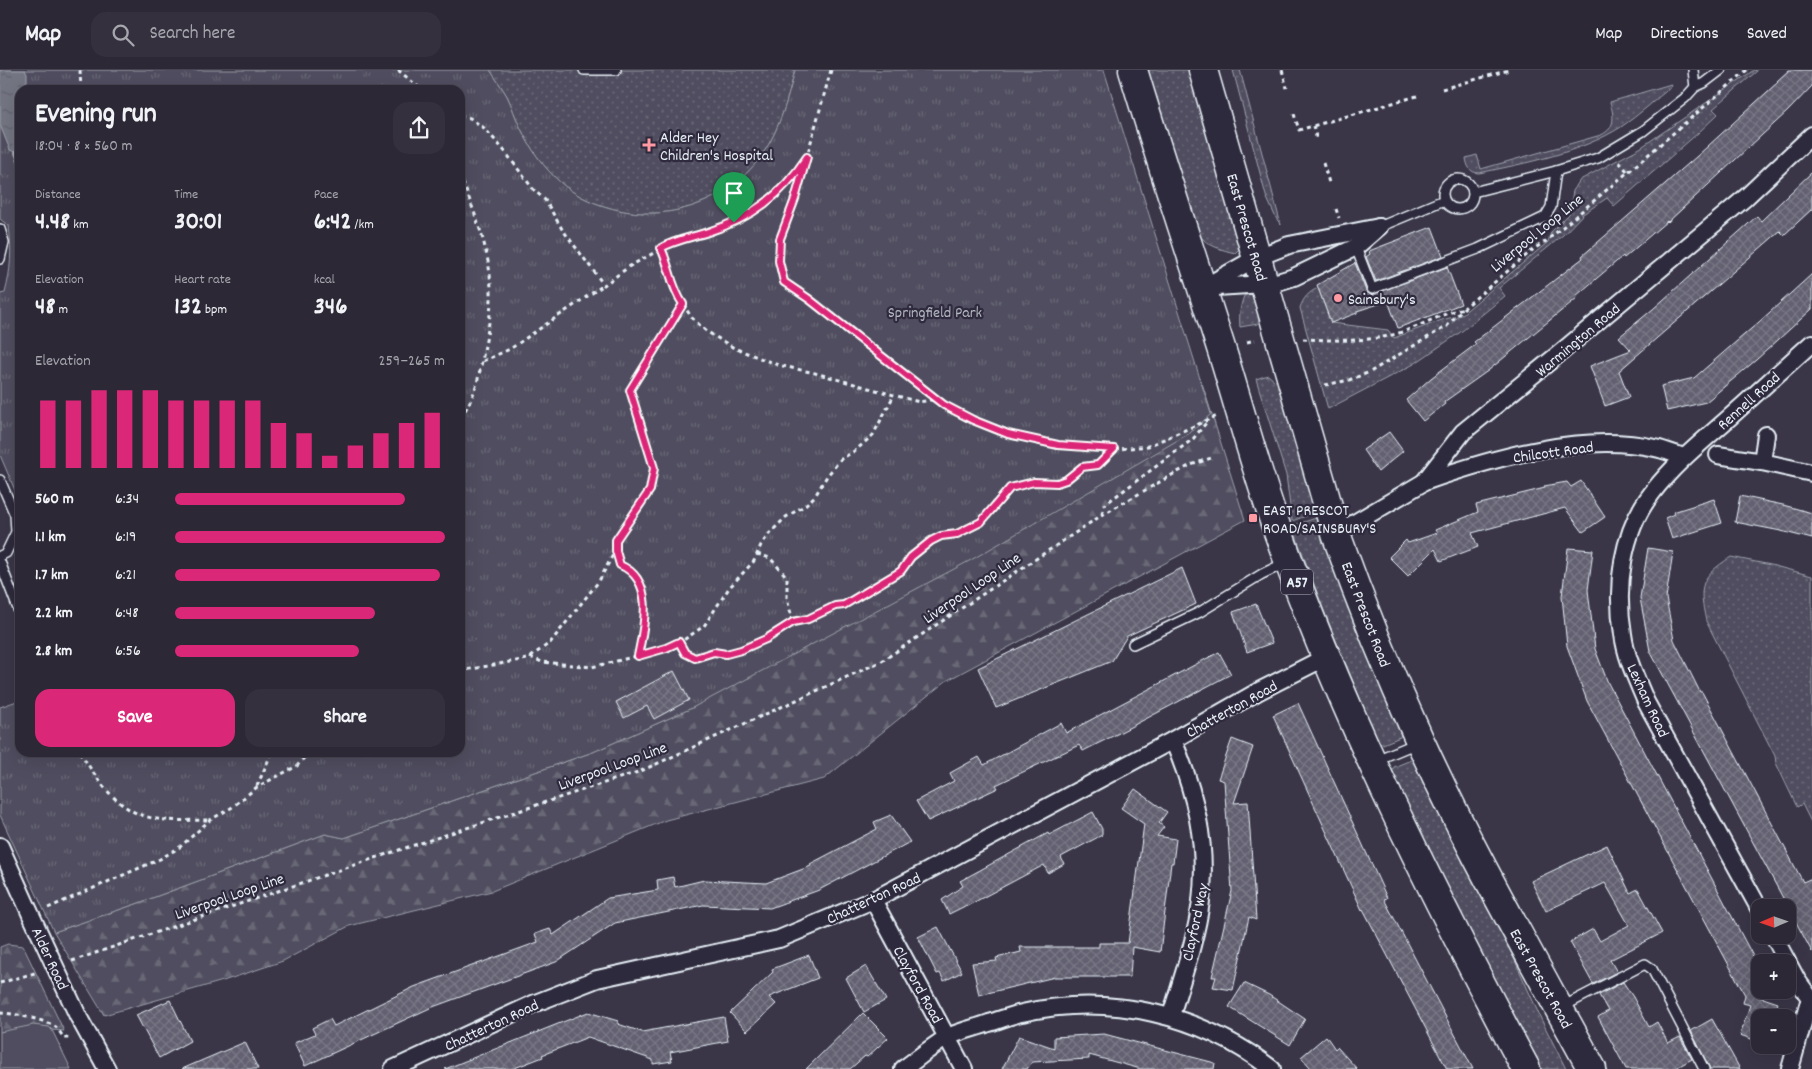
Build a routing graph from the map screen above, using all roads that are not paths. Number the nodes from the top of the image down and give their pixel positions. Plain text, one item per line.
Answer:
1 (584, 70) edge
2 (611, 70) edge
3 (1133, 70) edge
4 (1203, 70) edge
5 (1693, 70) edge
6 (1721, 70) edge
7 (1695, 87) junction
8 (1812, 135) edge
9 (1556, 171) junction
10 (1473, 192) junction
11 (1444, 200) junction
12 (1379, 226) joint
13 (0, 229) edge
14 (1353, 239) junction
15 (0, 259) edge
16 (1260, 271) junction
17 (1202, 288) junction
18 (1812, 343) edge
19 (1766, 435) dead end
20 (1718, 455) dead end
21 (1684, 457) junction
22 (1762, 462) junction
23 (1812, 473) edge
24 (0, 480) edge
25 (1424, 482) junction
26 (15, 515) edge
27 (15, 534) edge
28 (1336, 534) junction
29 (0, 556) edge
30 (1289, 561) junction
31 (0, 562) edge
32 (15, 601) edge
33 (1132, 644) dead end
34 (1326, 657) junction
35 (1173, 740) junction
36 (1420, 742) junction
37 (1372, 762) junction
38 (0, 846) edge
39 (1754, 899) edge
40 (873, 900) junction
41 (1778, 944) edge
42 (1811, 998) edge
43 (1559, 1008) junction
44 (1171, 1016) junction
45 (948, 1038) junction
46 (418, 1064) edge
47 (107, 1069) edge
48 (393, 1069) edge
49 (903, 1069) edge
50 (964, 1069) edge
51 (1272, 1069) edge
52 (1526, 1069) edge
53 (1592, 1069) edge
54 (1704, 1069) edge
55 (1790, 1069) edge

1 - 2 lane
3 - 17 highway, A57
4 - 16 highway, East Prescot Road
5 - 7 lane
6 - 7 lane
7 - 9 lane
8 - 25 street, Warmington Road
9 - 10 lane
9 - 14 lane
10 - 11 lane
10 - 11 lane
11 - 12 lane
12 - 14 street
13 - 15 lane
14 - 16 street
14 - 16 street
16 - 17 street
16 - 17 street
16 - 28 highway, East Prescot Road
17 - 30 highway, A57
18 - 21 street, Rennell Road
19 - 22 street
20 - 22 street
21 - 25 street, Chilcott Road
21 - 39 street, Lexham Road
22 - 23 street
24 - 26 lane
25 - 28 street, Warmington Road
27 - 29 lane
28 - 36 highway, East Prescot Road
30 - 33 lane
30 - 34 highway, A57
31 - 32 lane
34 - 35 street, Chatterton Road
34 - 37 highway, A57
35 - 40 street, Chatterton Road
35 - 44 street, Clayford Way
36 - 37 lane
36 - 43 highway, East Prescot Road
37 - 52 highway, A57
38 - 47 street, Alder Road, bridge
40 - 45 street, Clayford Road
40 - 46 street, Chatterton Road
41 - 42 street
42 - 55 street
43 - 53 highway, East Prescot Road
43 - 54 lane
44 - 45 street
44 - 51 street
45 - 49 street
45 - 50 street, Clayford Road
46 - 48 street, Chatterton Road

